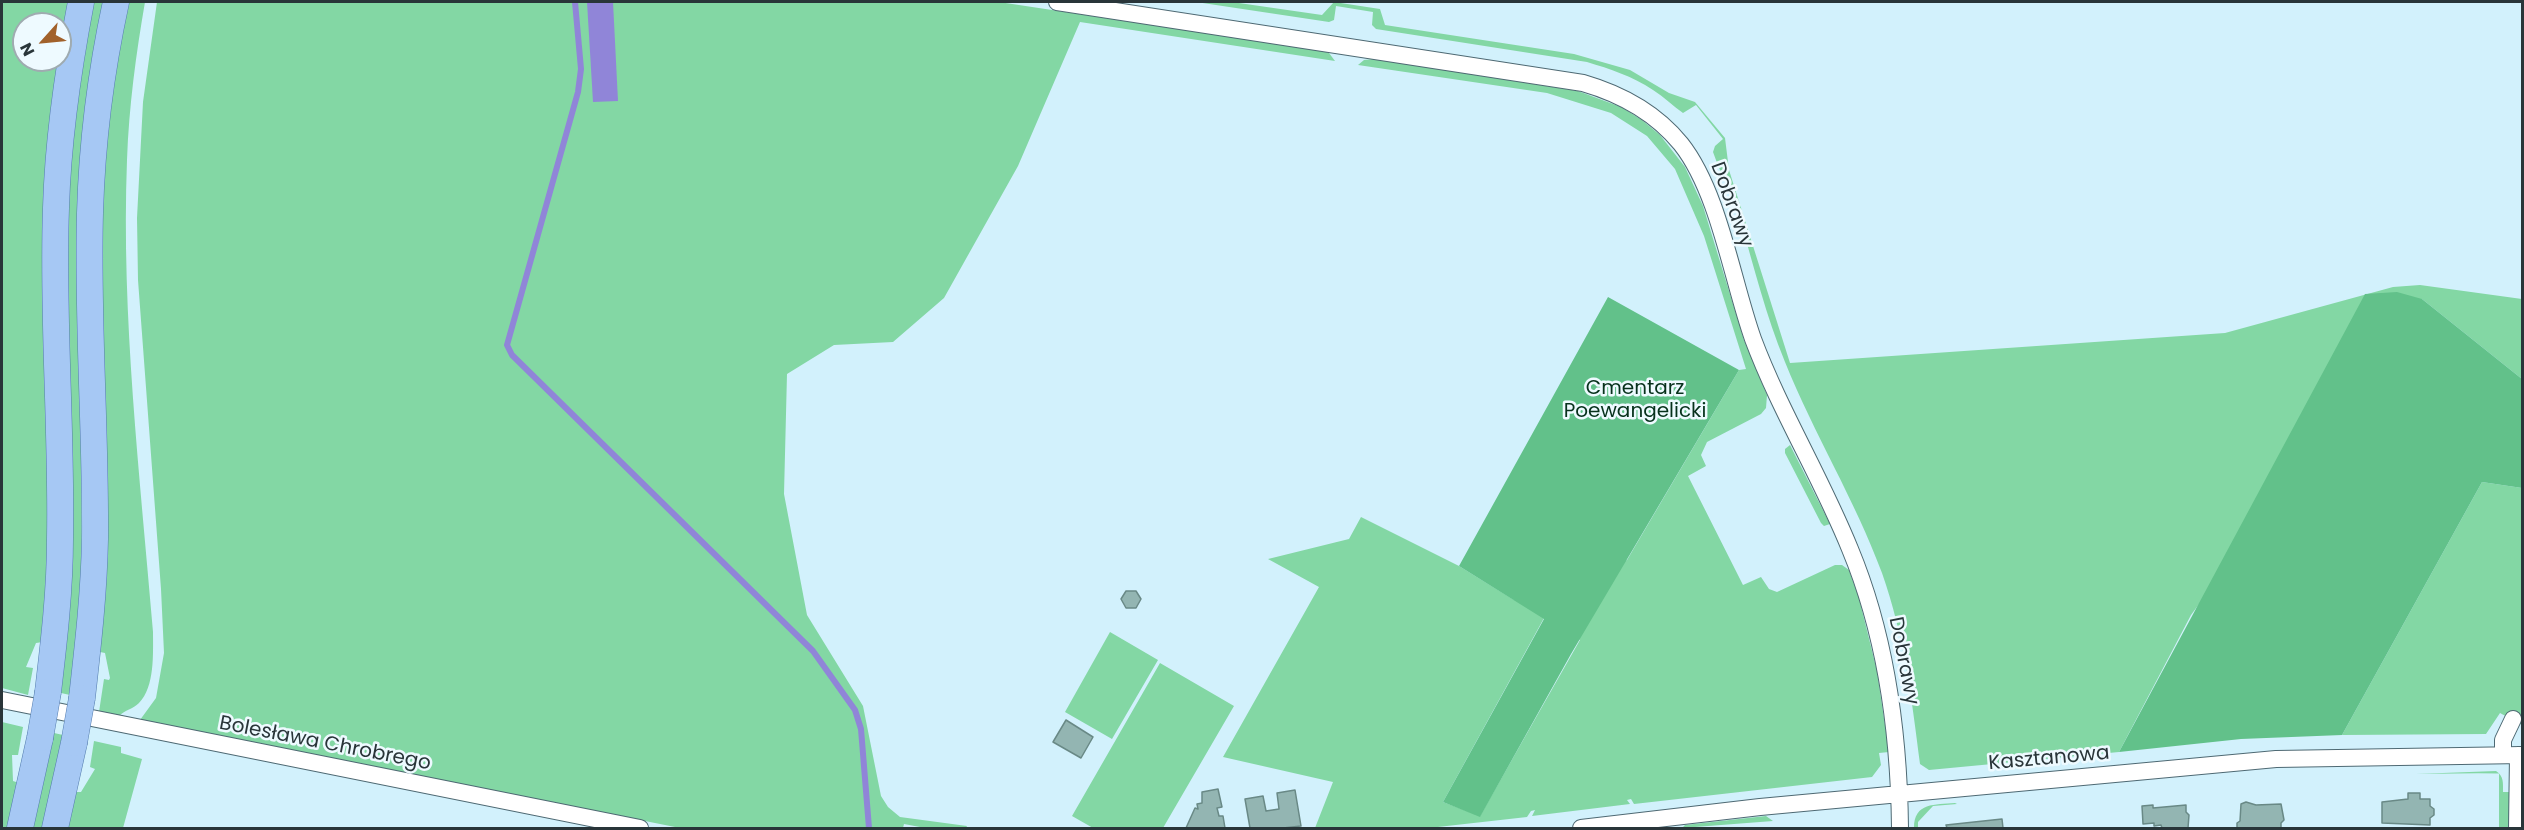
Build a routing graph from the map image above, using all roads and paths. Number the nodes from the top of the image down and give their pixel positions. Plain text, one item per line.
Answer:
1 (81, 2) edge
2 (116, 2) edge
3 (1057, 2) edge
4 (2, 700) edge
5 (2512, 719) dead end
6 (2515, 755) edge
7 (1899, 794) junction
8 (20, 828) edge
9 (55, 828) edge
10 (640, 828) edge
11 (1581, 828) edge
12 (1900, 828) edge
13 (2517, 828) edge

1 - 8 main road, bridge
2 - 9 main road, bridge
3 - 7 street, Dobrawy
4 - 10 street, Bolesława Chrobrego
5 - 6 street
6 - 7 street, Kasztanowa
6 - 13 street
7 - 11 street, Kasztanowa
7 - 12 street, Dobrawy

